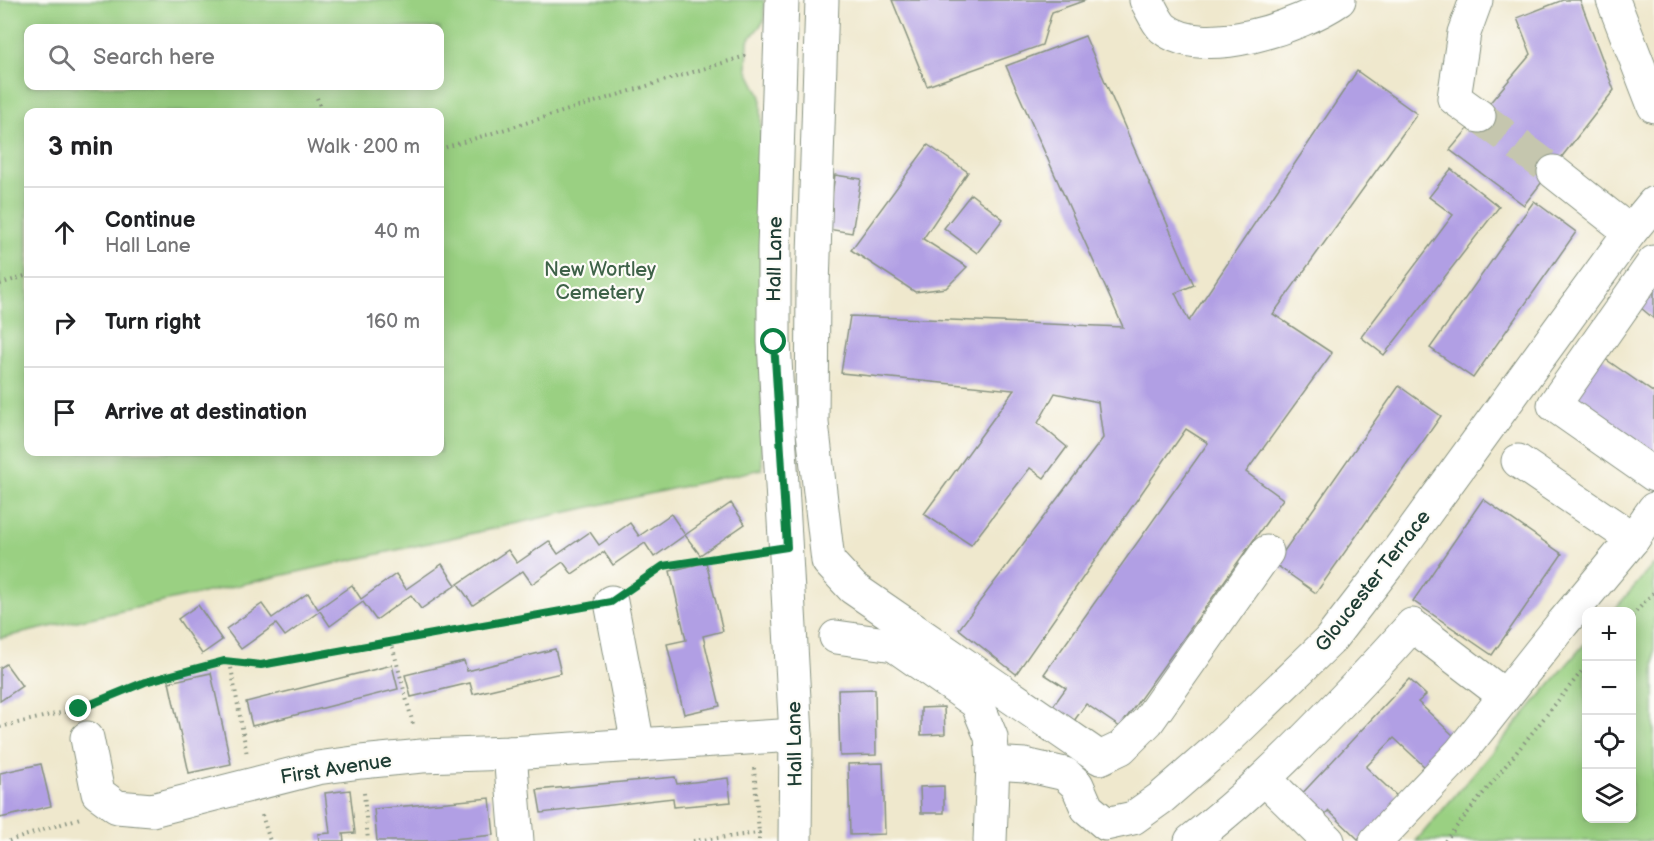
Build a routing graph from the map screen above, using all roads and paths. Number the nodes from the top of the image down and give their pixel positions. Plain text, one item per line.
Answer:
1 (782, 0) edge
2 (822, 0) edge
3 (1146, 0) edge
4 (1339, 0) edge
5 (1476, 0) edge
6 (1613, 0) edge
7 (782, 45) junction
8 (318, 98) dead end
9 (1654, 106) edge
10 (321, 108) edge
11 (1479, 116) tunnel mouth
12 (444, 148) edge
13 (1554, 172) tunnel mouth
14 (1654, 203) edge
15 (1630, 232) junction
16 (1654, 262) edge
17 (24, 276) edge
18 (0, 284) edge
19 (1518, 461) dead end
20 (1654, 475) edge
21 (1654, 509) edge
22 (1632, 539) junction
23 (787, 547) junction
24 (1267, 552) dead end
25 (1654, 592) edge
26 (611, 602) junction
27 (1636, 612) edge
28 (836, 637) dead end
29 (391, 641) junction
30 (230, 662) junction
31 (1582, 672) edge
32 (1505, 696) junction
33 (0, 727) edge
34 (796, 735) junction
35 (87, 738) dead end
36 (752, 739) junction
37 (638, 745) junction
38 (510, 753) junction
39 (422, 756) junction
40 (361, 762) junction
41 (993, 763) junction
42 (1265, 779) junction
43 (252, 784) junction
44 (117, 807) junction
45 (759, 833) junction
46 (9, 841) edge
47 (368, 841) edge
48 (517, 841) edge
49 (693, 841) edge
50 (759, 841) edge
51 (795, 841) edge
52 (990, 841) edge
53 (1191, 841) edge
54 (1328, 841) edge
55 (1376, 841) edge
56 (1445, 841) edge

1 - 7 street, Hall Lane
2 - 24 street
3 - 4 street
5 - 11 street
6 - 9 street
7 - 12 path
7 - 23 street, Hall Lane
8 - 10 path
13 - 15 street
14 - 15 street, Gloucester Terrace
15 - 41 street, Gloucester Terrace
16 - 20 street
17 - 18 path
19 - 22 street
21 - 22 street
22 - 32 street
23 - 26 path
23 - 34 street, Hall Lane
25 - 27 path
26 - 29 path
26 - 37 street
28 - 41 street
29 - 30 path
29 - 39 path
30 - 33 path
30 - 43 path
31 - 56 path
32 - 42 street
32 - 55 street
34 - 36 street, First Avenue
34 - 51 street, Hall Lane
35 - 44 street
36 - 37 street, First Avenue
36 - 45 path
37 - 38 street, First Avenue
38 - 39 street, First Avenue
38 - 48 street
39 - 40 street, First Avenue
40 - 43 street, First Avenue
40 - 47 path
41 - 52 street
42 - 53 street
42 - 54 street
43 - 44 street, First Avenue
44 - 46 path
45 - 49 path
45 - 50 path

